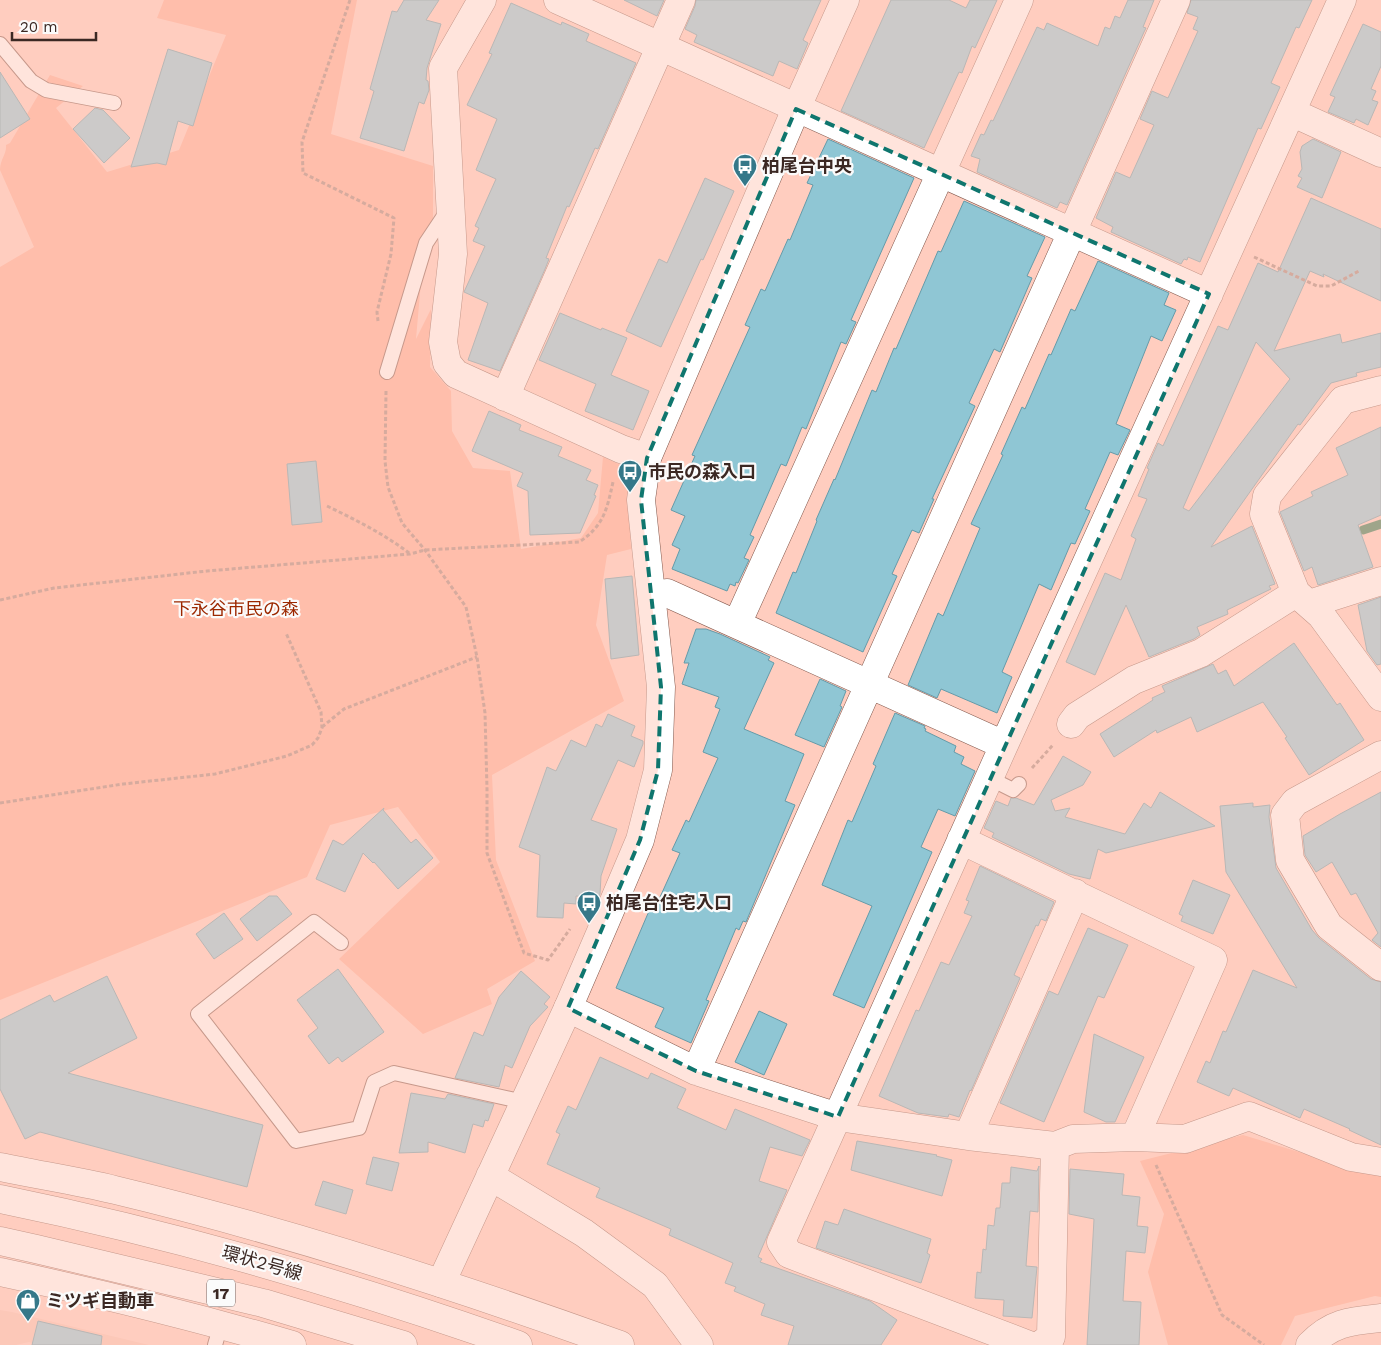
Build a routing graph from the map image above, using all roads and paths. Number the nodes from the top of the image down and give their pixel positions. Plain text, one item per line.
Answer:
1 (350, 0) edge
2 (482, 0) edge
3 (558, 0) edge
4 (681, 0) edge
5 (845, 0) edge
6 (1019, 0) edge
7 (1176, 0) edge
8 (1342, 0) edge
9 (0, 44) edge
10 (660, 47) junction
11 (114, 103) dead end
12 (796, 109) junction
13 (1292, 112) junction
14 (1381, 153) edge
15 (940, 173) junction
16 (451, 205) junction
17 (1072, 232) junction
18 (1231, 246) junction
19 (1359, 271) dead end
20 (1210, 294) junction
21 (380, 330) dead end
22 (387, 372) joint
23 (1381, 390) edge
24 (504, 397) junction
25 (621, 448) junction
26 (647, 458) junction
27 (327, 506) dead end
28 (425, 550) junction
29 (410, 554) junction
30 (1381, 581) edge
31 (652, 596) junction
32 (1302, 598) junction
33 (0, 600) edge
34 (737, 624) junction
35 (286, 634) dead end
36 (477, 657) junction
37 (870, 684) junction
38 (1381, 697) edge
39 (1071, 724) joint
40 (322, 728) junction
41 (1004, 745) junction
42 (1381, 755) edge
43 (989, 778) junction
44 (1019, 784) joint
45 (0, 803) edge
46 (962, 840) junction
47 (1075, 893) junction
48 (574, 924) dead end
49 (341, 943) dead end
50 (1381, 966) edge
51 (568, 1008) junction
52 (696, 1071) junction
53 (524, 1102) junction
54 (838, 1117) junction
55 (968, 1136) junction
56 (1135, 1137) junction
57 (1055, 1146) junction
58 (1381, 1162) edge
59 (0, 1167) edge
60 (490, 1176) junction
61 (1163, 1179) dead end
62 (0, 1199) edge
63 (0, 1241) edge
64 (0, 1272) edge
65 (441, 1283) junction
66 (1381, 1318) edge
67 (218, 1335) edge
68 (292, 1345) edge
69 (403, 1345) edge
70 (518, 1345) edge
71 (620, 1345) edge
72 (699, 1345) edge
73 (1029, 1345) edge
74 (1040, 1345) edge
75 (1264, 1345) edge
76 (1310, 1345) edge

1 - 21 path
2 - 16 street
3 - 10 street
4 - 10 street
5 - 12 street
6 - 15 street
7 - 17 street
8 - 13 street
9 - 11 lane
10 - 12 street
10 - 24 street
12 - 15 street
12 - 26 street
13 - 14 street
13 - 18 street
15 - 17 street
15 - 34 street
16 - 22 lane
16 - 24 street
17 - 20 street
17 - 37 street
18 - 19 path
18 - 20 street
20 - 41 street
22 - 28 path
23 - 32 street
24 - 25 street
25 - 26 street
25 - 28 path
26 - 31 street
27 - 29 path
28 - 29 path
28 - 36 path
29 - 33 path
30 - 32 street
31 - 34 street
31 - 51 street
32 - 38 street
32 - 39 street
34 - 37 street
35 - 40 path
36 - 40 path
36 - 48 path
37 - 41 street
37 - 52 street
39 - 44 path
40 - 45 path
41 - 43 street
42 - 50 street
43 - 44 lane
43 - 46 street
46 - 47 street
46 - 54 street
47 - 55 street
47 - 56 street
49 - 53 lane
51 - 52 street
51 - 53 street
52 - 54 street
53 - 60 street
54 - 55 street
54 - 73 street
55 - 57 street
56 - 57 street
56 - 58 street
57 - 74 street
59 - 65 street
60 - 65 street
60 - 72 street
61 - 75 path
62 - 70 street, 環状2号線 / 17
63 - 69 street, 17
64 - 67 street
65 - 71 street
66 - 76 street
67 - 68 street

